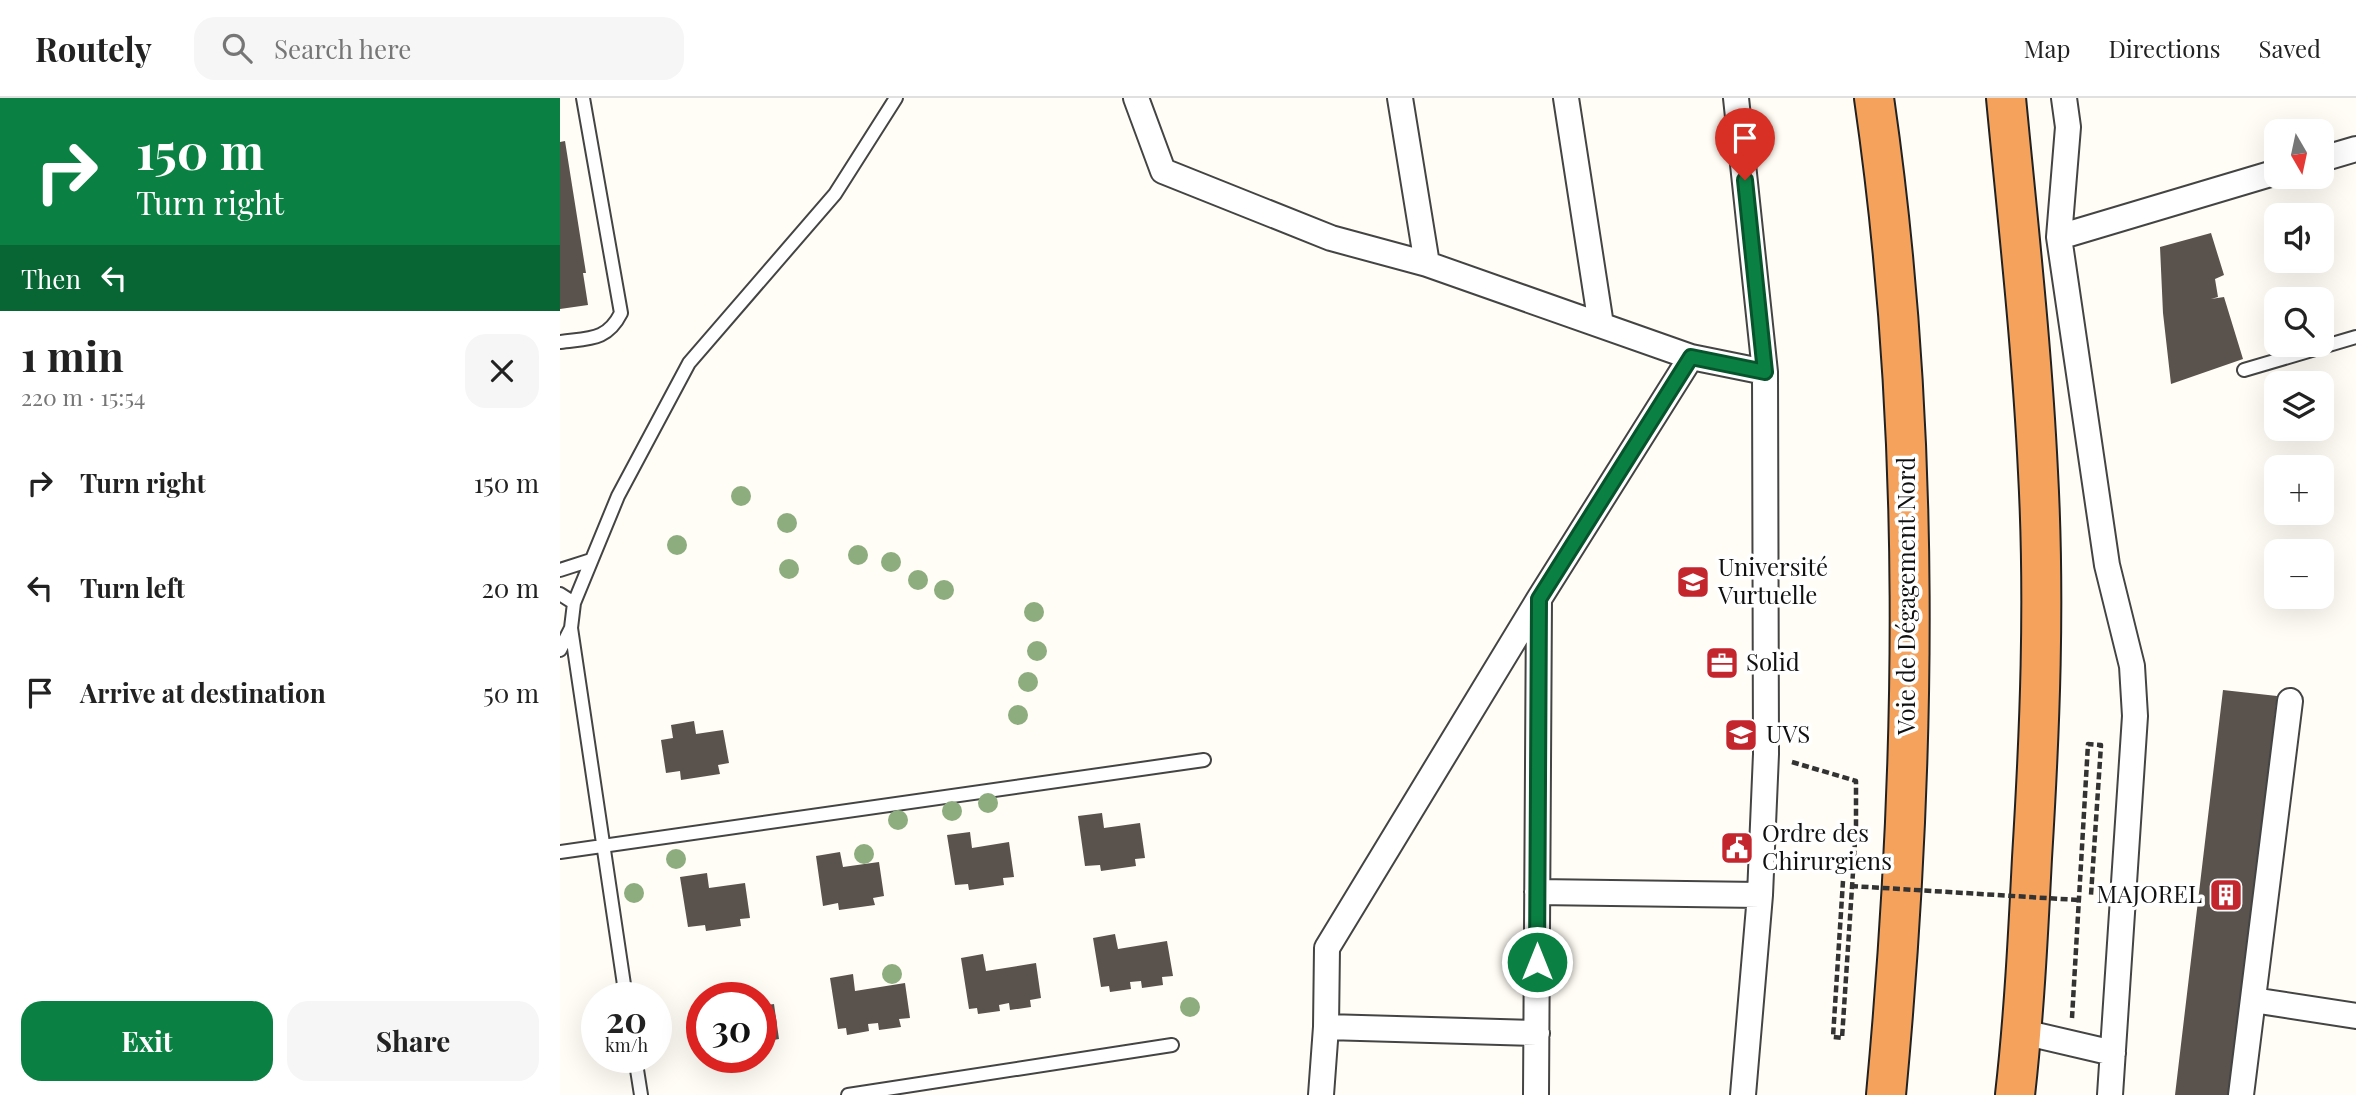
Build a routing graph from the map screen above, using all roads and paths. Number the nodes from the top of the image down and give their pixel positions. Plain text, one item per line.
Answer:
1 (583, 98) edge
2 (896, 98) edge
3 (1136, 98) edge
4 (1400, 98) edge
5 (1566, 98) edge
6 (1736, 98) edge
7 (1874, 98) edge
8 (2006, 98) edge
9 (2064, 98) edge
10 (2356, 149) edge
11 (2334, 155) edge
12 (2264, 176) edge
13 (2059, 237) junction
14 (1427, 264) junction
15 (1601, 326) junction
16 (2356, 337) edge
17 (560, 342) edge
18 (1691, 357) junction
19 (2244, 370) dead end
20 (1765, 372) junction
21 (591, 560) junction
22 (560, 570) edge
23 (560, 594) edge
24 (1539, 599) junction
25 (573, 603) junction
26 (570, 628) junction
27 (560, 650) edge
28 (2290, 701) dead end
29 (1766, 754) junction
30 (1203, 760) dead end
31 (604, 846) junction
32 (560, 852) edge
33 (1843, 881) dead end
34 (1852, 886) junction
35 (1537, 891) junction
36 (1760, 895) junction
37 (2091, 895) dead end
38 (2078, 900) junction
39 (624, 982) edge
40 (2253, 1000) junction
41 (2356, 1016) edge
42 (1326, 1027) junction
43 (2023, 1032) junction
44 (1536, 1033) junction
45 (2070, 1042) junction
46 (1172, 1045) dead end
47 (2113, 1054) junction
48 (638, 1073) edge
49 (641, 1095) edge
50 (848, 1095) edge
51 (1321, 1095) edge
52 (1536, 1095) edge
53 (1743, 1095) edge
54 (1886, 1095) edge
55 (2015, 1095) edge
56 (2110, 1095) edge
57 (2241, 1095) edge

1 - 17 lane
2 - 21 lane
3 - 14 street
4 - 14 street
5 - 15 street
6 - 20 street
7 - 54 highway, Voie de Dégagement Nord
8 - 43 highway
9 - 13 street
10 - 11 street
12 - 13 street
13 - 47 street
14 - 15 street
15 - 18 street
16 - 19 lane
18 - 20 street
18 - 24 street
20 - 29 street
21 - 22 lane
21 - 25 lane
23 - 25 lane
24 - 35 street
24 - 42 street
25 - 26 lane
26 - 27 lane
26 - 31 lane
28 - 40 street
29 - 34 path
29 - 36 street
30 - 31 lane
31 - 32 lane
31 - 39 lane
33 - 34 path
34 - 38 path, bridge
35 - 36 street
35 - 44 street
36 - 53 street
37 - 38 path
38 - 45 path
40 - 41 street
40 - 57 street
42 - 44 street
42 - 51 street
43 - 45 street
43 - 55 highway
44 - 52 street
45 - 47 street
46 - 50 lane
47 - 56 street
48 - 49 lane

